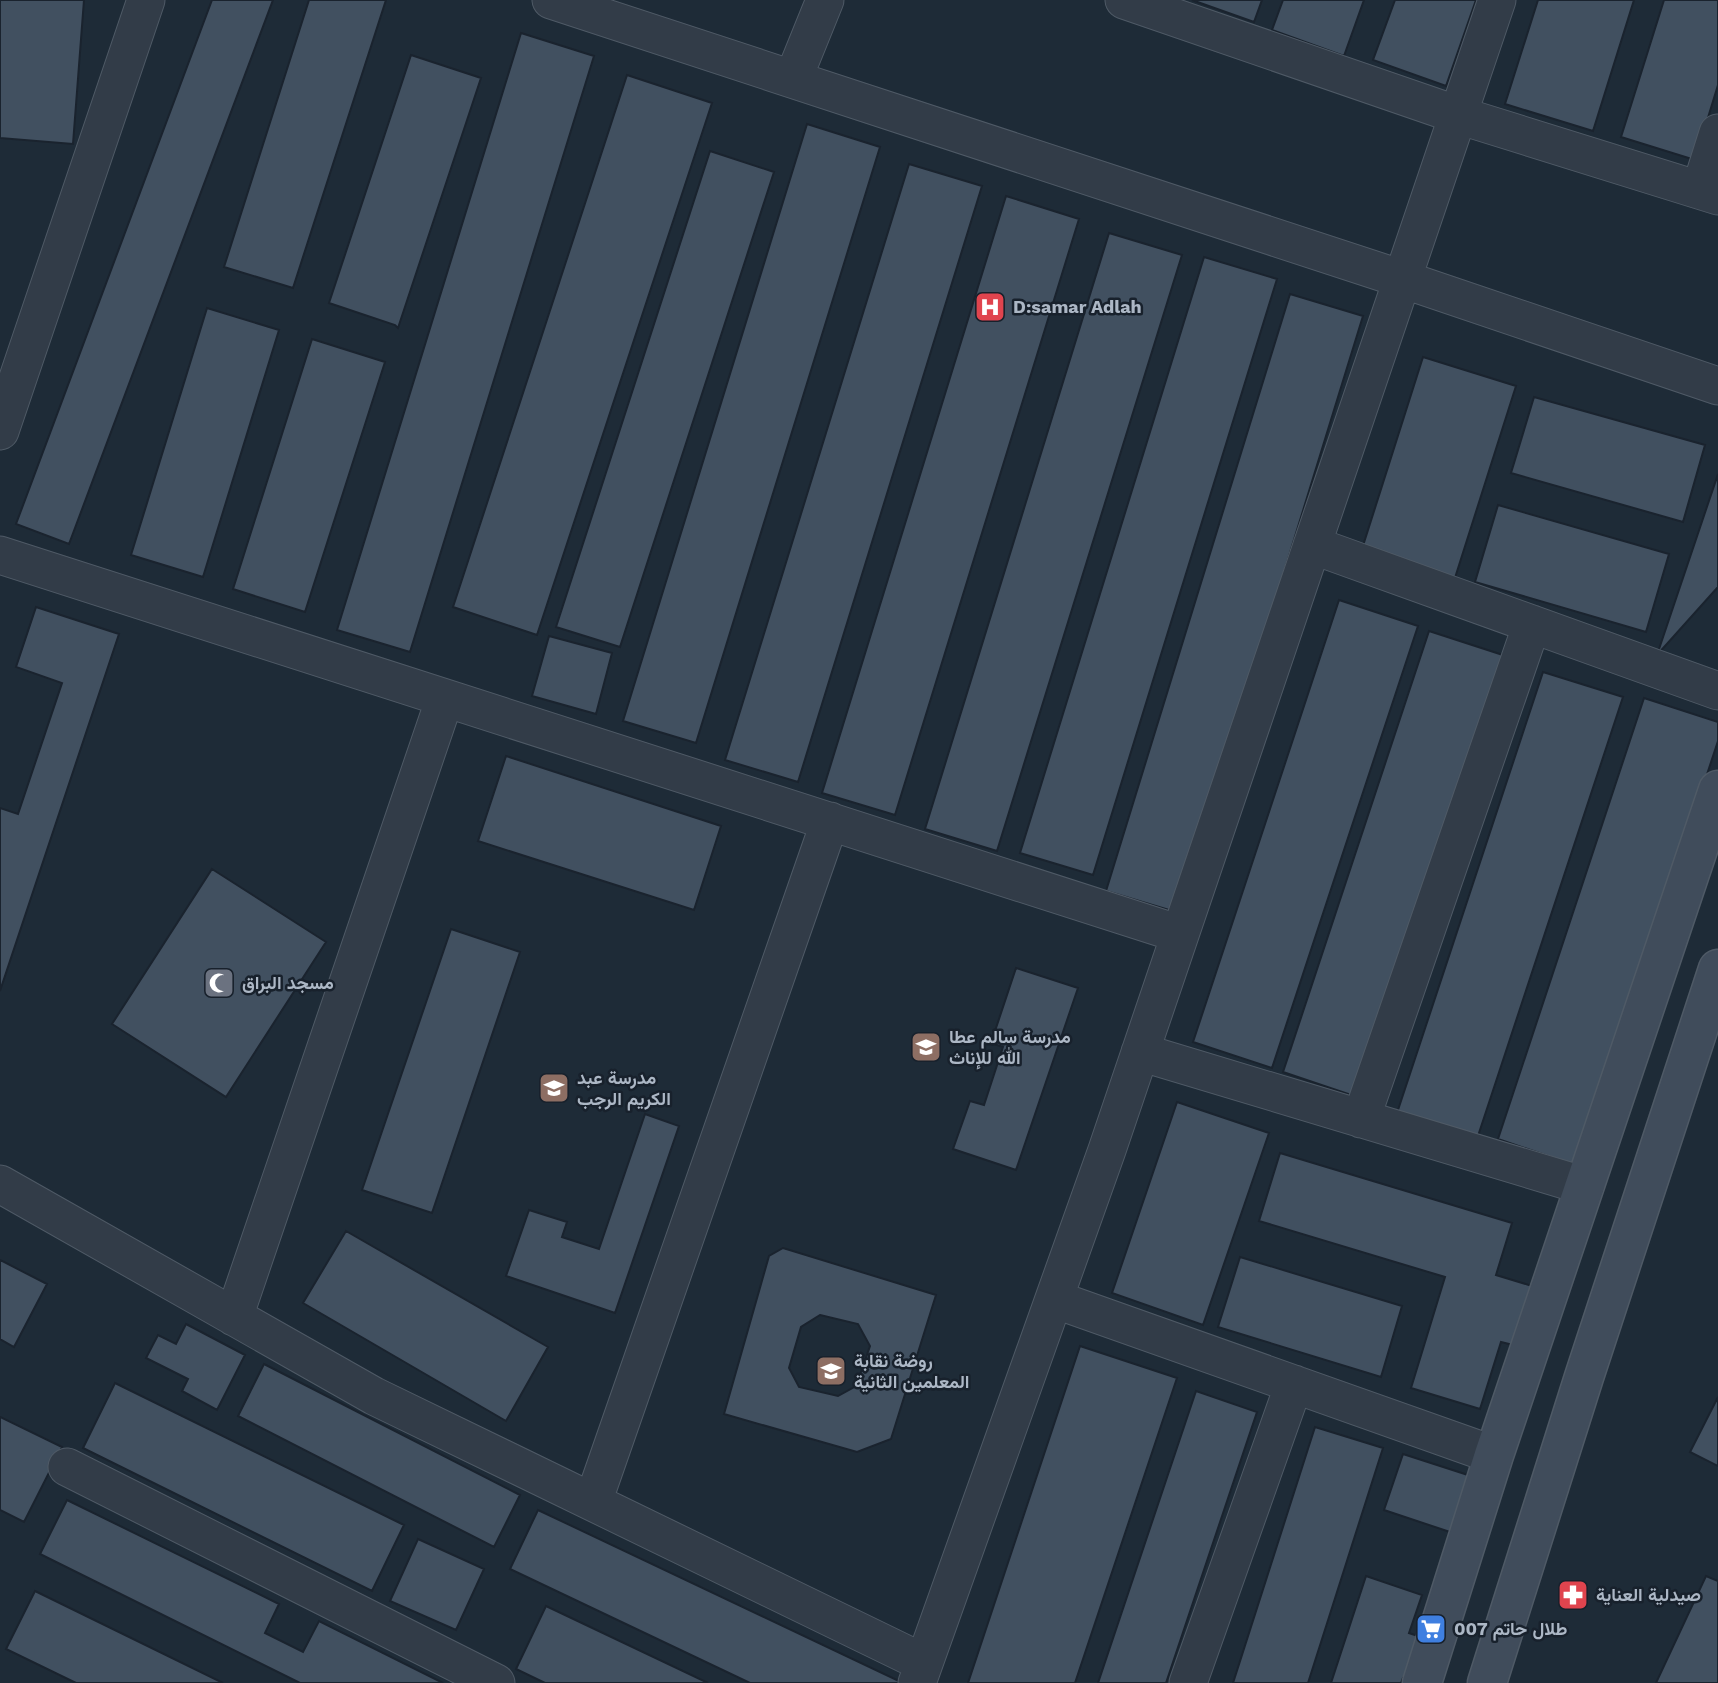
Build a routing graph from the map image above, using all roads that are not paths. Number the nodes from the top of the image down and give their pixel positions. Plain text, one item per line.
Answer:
1 (146, 0) edge
2 (551, 0) edge
3 (825, 0) edge
4 (1124, 0) edge
5 (1497, 0) edge
6 (793, 79) junction
7 (1458, 115) junction
8 (1718, 133) edge
9 (1709, 193) edge
10 (1402, 279) junction
11 (1718, 386) edge
12 (0, 431) edge
13 (1312, 545) junction
14 (0, 555) edge
15 (1532, 624) junction
16 (1718, 691) edge
17 (445, 698) junction
18 (1718, 790) edge
19 (830, 821) junction
20 (1180, 934) junction
21 (1718, 969) edge
22 (1710, 1018) edge
23 (1140, 1052) junction
24 (1361, 1119) junction
25 (0, 1184) edge
26 (1585, 1186) junction
27 (1054, 1298) junction
28 (234, 1317) junction
29 (1294, 1384) junction
30 (1494, 1455) junction
31 (67, 1467) dead end
32 (593, 1502) junction
33 (920, 1673) edge
34 (496, 1683) edge
35 (1188, 1683) edge
36 (1422, 1683) edge
37 (1487, 1683) edge

1 - 12 street
2 - 6 street
3 - 6 street
4 - 7 street
5 - 7 street
6 - 10 street
7 - 9 street
7 - 10 street
8 - 9 street
10 - 11 street
10 - 13 street
13 - 15 street
13 - 20 street
14 - 17 street
15 - 16 street
15 - 24 street
17 - 19 street
17 - 28 street
18 - 26 main road
19 - 20 street
19 - 32 street
20 - 23 street
21 - 22 main road
22 - 37 main road
23 - 24 street
23 - 27 street
24 - 26 street
25 - 28 street
26 - 30 main road
27 - 29 street
27 - 33 street
28 - 32 street
29 - 30 street
29 - 35 street
30 - 36 main road
31 - 34 street
32 - 33 street

